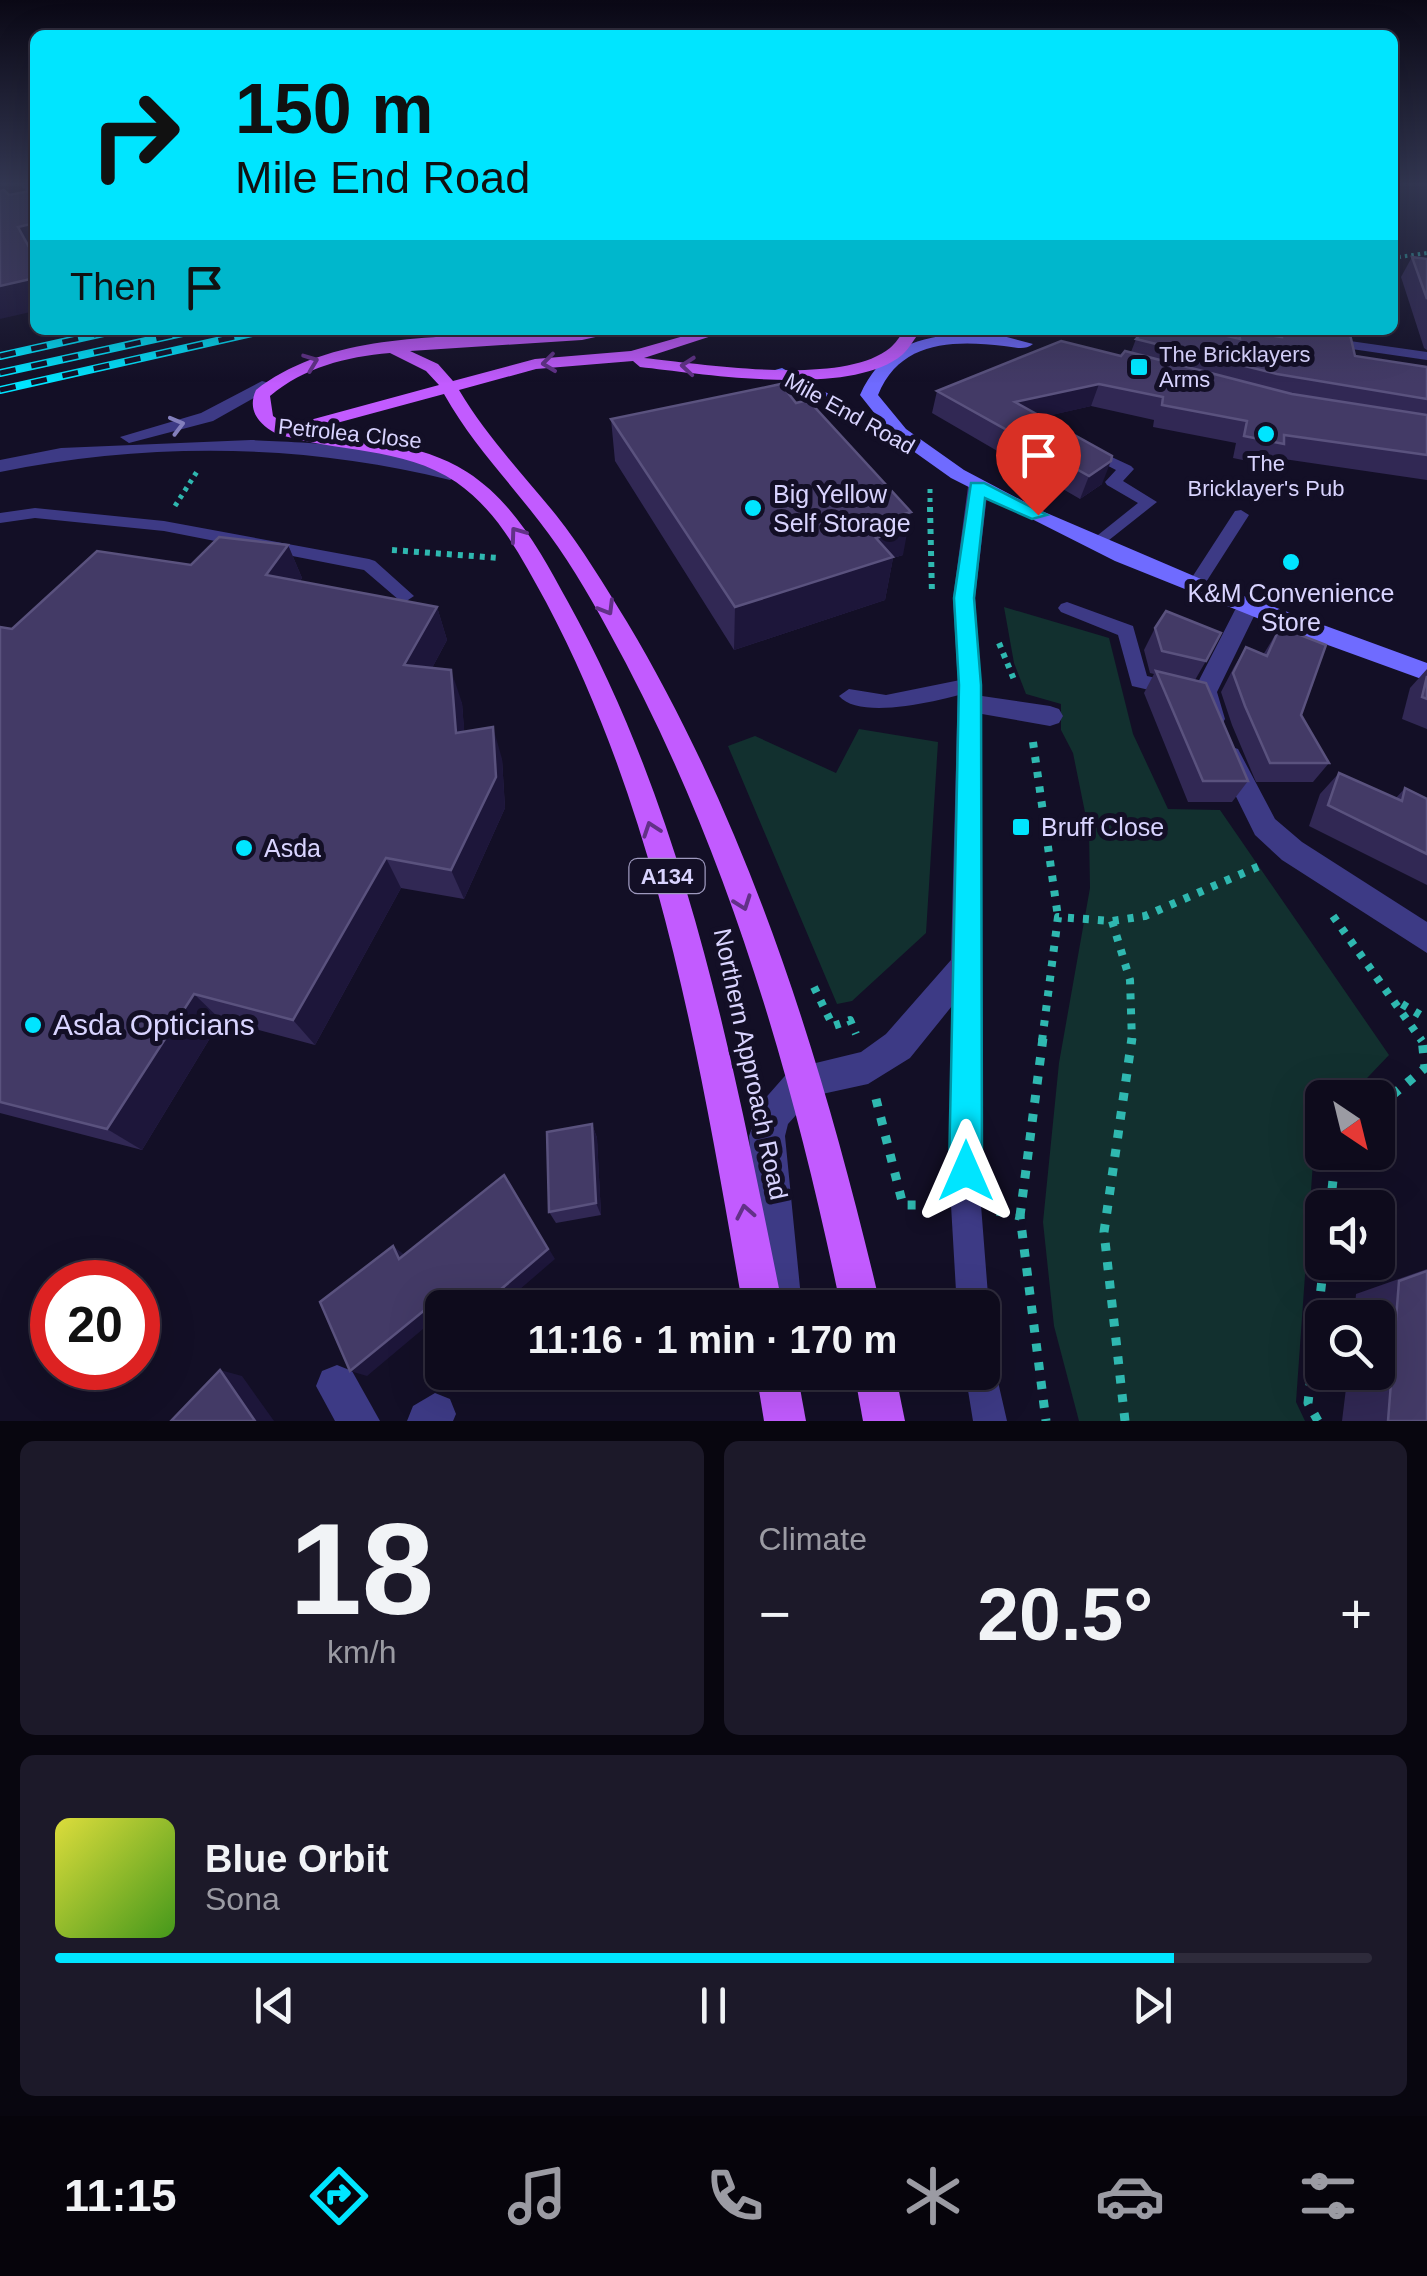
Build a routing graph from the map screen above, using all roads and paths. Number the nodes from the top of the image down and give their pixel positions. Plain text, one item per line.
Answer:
1 (1427, 253) edge
2 (1398, 257) edge
3 (582, 335) edge
4 (694, 335) edge
5 (697, 335) edge
6 (910, 335) edge
7 (998, 335) edge
8 (1336, 344) edge
9 (358, 349) junction
10 (893, 356) junction
11 (1427, 356) edge
12 (600, 359) junction
13 (776, 372) junction
14 (500, 374) junction
15 (268, 385) junction
16 (449, 388) junction
17 (465, 417) junction
18 (286, 431) junction
19 (1074, 443) edge
20 (212, 450) junction
21 (924, 453) junction
22 (48, 457) junction
23 (0, 466) edge
24 (473, 484) junction
25 (978, 487) junction
26 (172, 510) dead end
27 (1241, 515) dead end
28 (0, 518) edge
29 (495, 541) dead end
30 (1099, 543) junction
31 (506, 554) dead end
32 (1195, 586) junction
33 (404, 596) edge
34 (1068, 608) dead end
35 (1246, 610) junction
36 (967, 638) junction
37 (1427, 672) edge
38 (970, 694) junction
39 (848, 696) dead end
40 (1207, 696) junction
41 (1038, 714) junction
42 (1292, 851) junction
43 (1058, 916) junction
44 (1112, 921) junction
45 (1427, 938) edge
46 (966, 965) junction
47 (768, 973) junction
48 (1397, 1000) junction
49 (1427, 1018) edge
50 (868, 1067) junction
51 (1426, 1067) edge
52 (803, 1081) junction
53 (1395, 1093) edge
54 (966, 1205) junction
55 (1020, 1216) junction
56 (1322, 1280) edge
57 (759, 1290) edge
58 (780, 1290) edge
59 (856, 1290) edge
60 (972, 1290) edge
61 (338, 1386) dead end
62 (878, 1390) edge
63 (984, 1390) edge
64 (359, 1421) edge
65 (884, 1421) edge
66 (990, 1421) edge
67 (1046, 1421) edge
68 (1126, 1421) edge
69 (1318, 1421) edge

1 - 2 path
3 - 9 main road, A134
4 - 12 main road
5 - 13 main road
6 - 10 main road
7 - 10 street
8 - 11 lane
15 -> 9 main road, A134
9 - 16 main road, A134
10 - 13 main road
10 - 21 street, Mile End Road
13 -> 12 main road
12 -> 14 main road
13 - 21 street, Mile End Road
14 - 16 main road
14 - 17 main road
15 - 18 main road
22 -> 15 street, Petrolea Close
16 - 17 main road, A134
16 - 18 main road
17 -> 47 main road, Northern Approach Road / A134
18 - 20 street, Petrolea Close
18 - 24 main road, Northern Approach Road / A134
19 - 30 lane
20 - 22 street, Petrolea Close
20 - 24 street, Petrolea Close
20 - 26 path
21 - 25 street, Mile End Road
22 - 23 street, Petrolea Close
57 -> 24 main road, Northern Approach Road / A134
25 - 30 street, Mile End Road
25 - 36 street
27 - 32 lane
28 - 33 lane
29 - 31 path
30 - 32 street, Mile End Road
32 - 35 street, Mile End Road
34 - 40 lane
35 - 37 street, Mile End Road
35 - 40 street
36 - 38 street
36 - 41 path
38 - 39 lane
38 - 41 street
38 - 46 street
40 - 42 street
41 - 43 path
42 - 44 path
42 - 45 street
42 - 48 path
43 - 44 path
43 - 55 path
44 - 68 path
46 - 50 street
46 - 54 lane
47 - 50 path
47 - 52 main road, Northern Approach Road / A134
48 - 49 path
48 - 51 path
50 - 52 street
50 - 54 path
51 - 53 path
52 - 58 street
52 - 59 main road, Northern Approach Road / A134
54 - 55 path
54 - 60 lane
55 - 67 path
56 - 69 path
61 - 64 street
62 - 65 main road
63 - 66 lane

